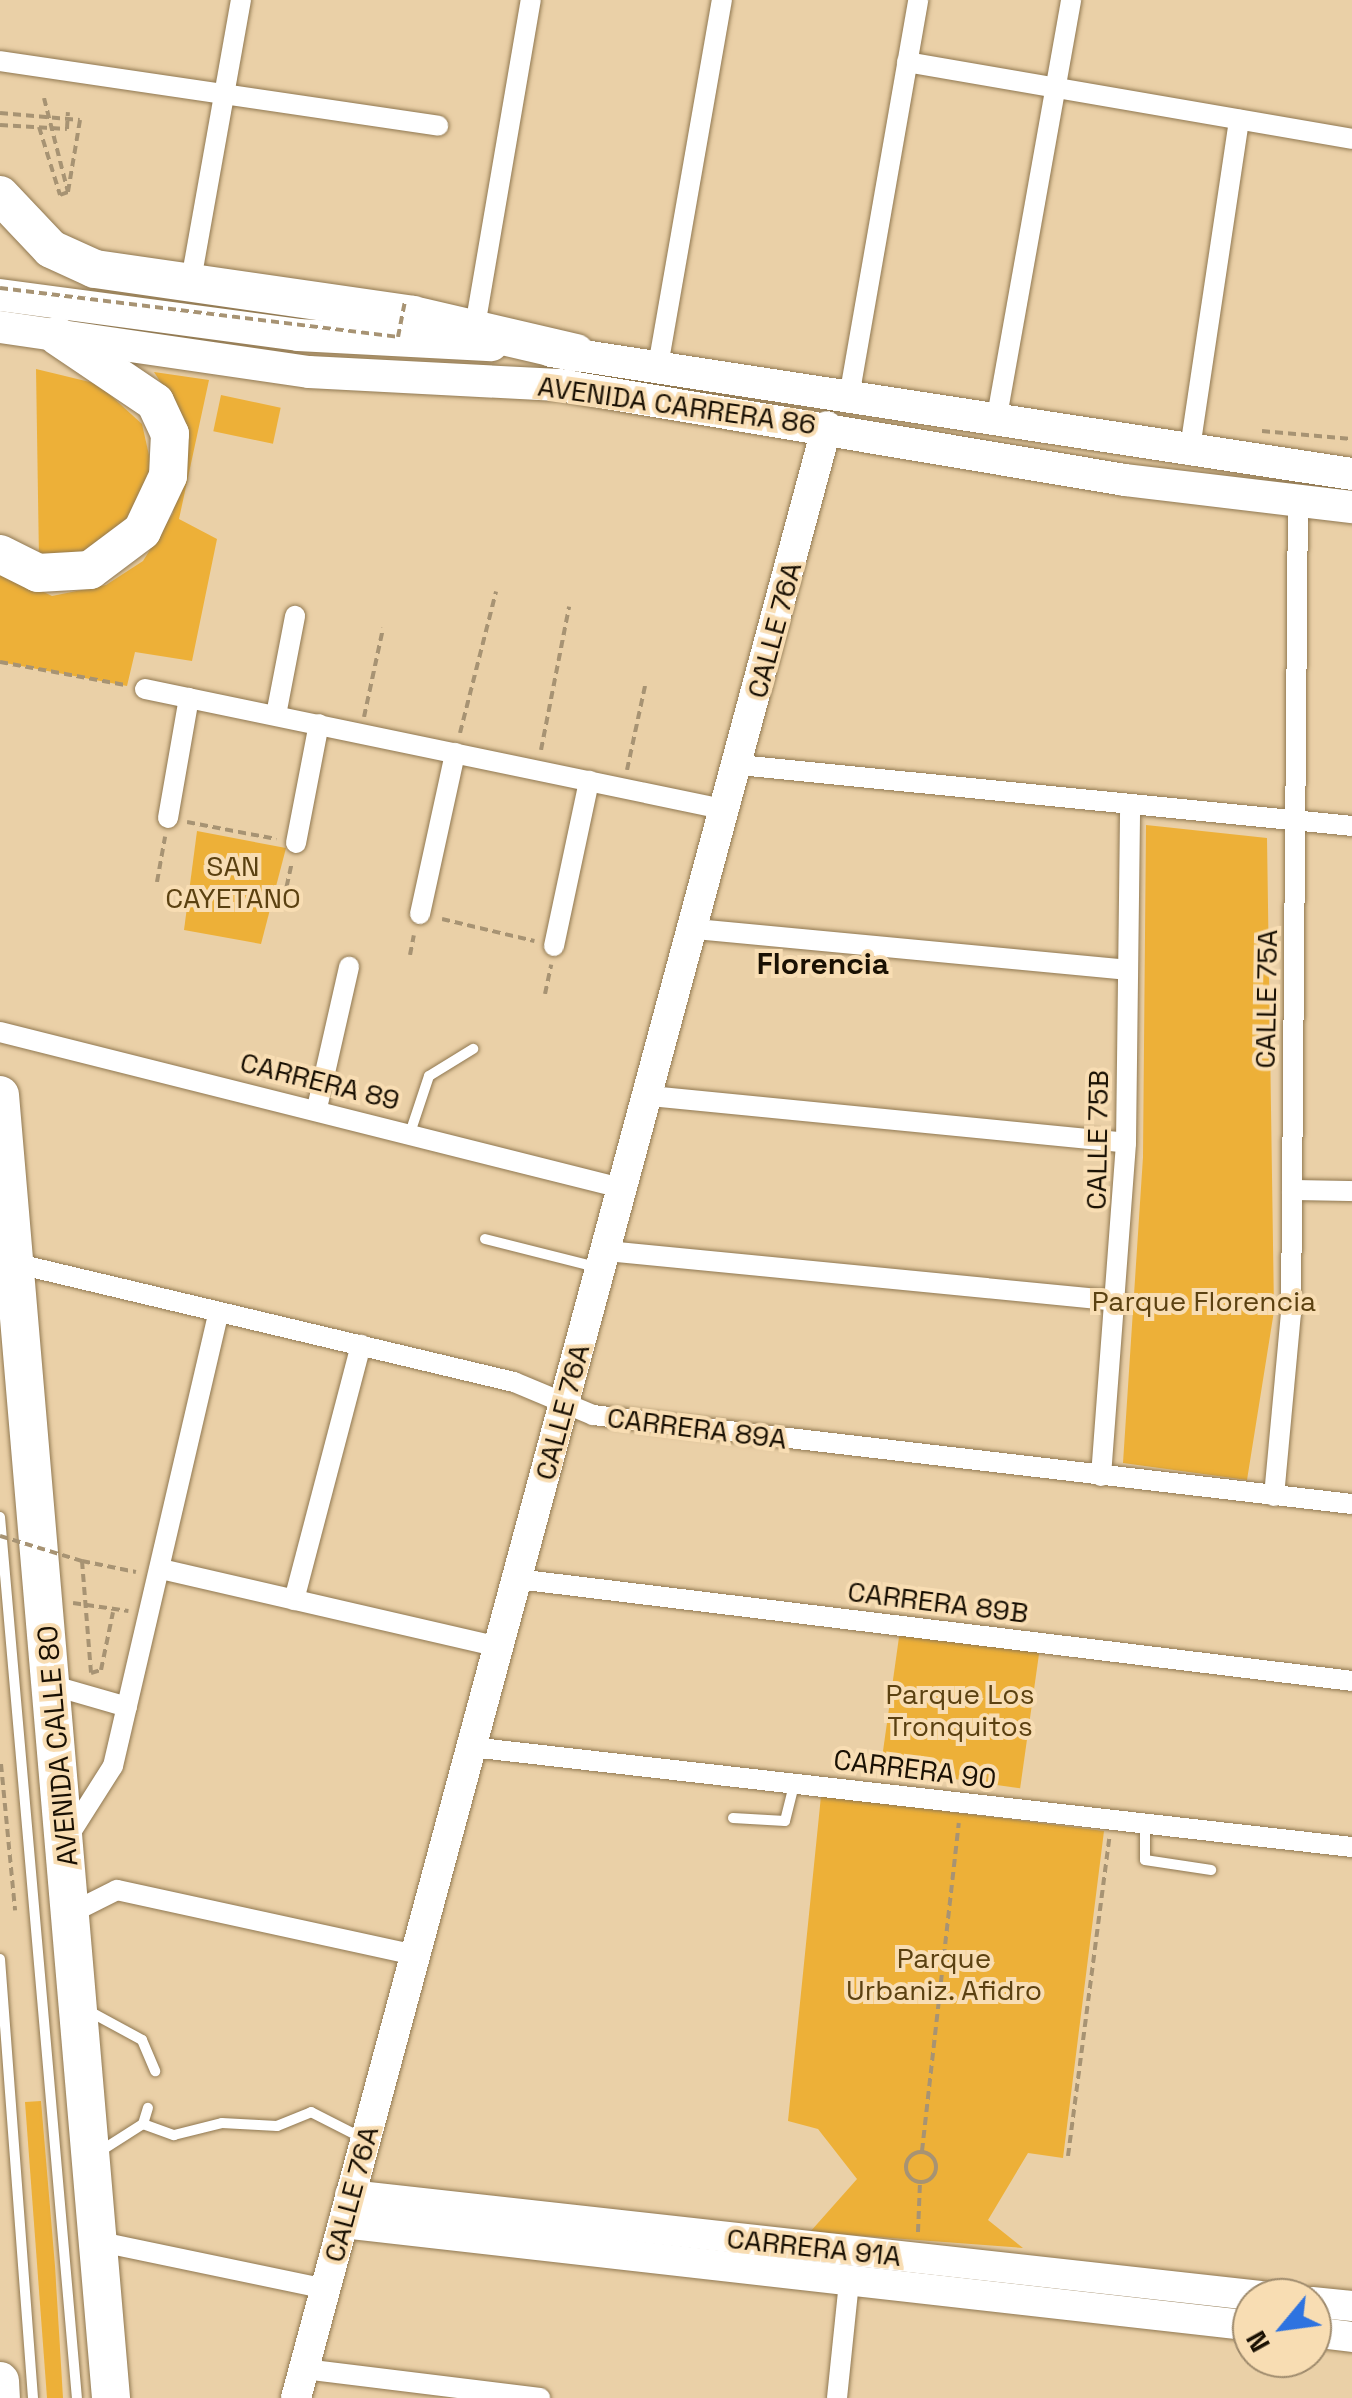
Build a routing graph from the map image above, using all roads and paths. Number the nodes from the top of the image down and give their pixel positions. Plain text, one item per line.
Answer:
1 (240, 0) edge
2 (530, 0) edge
3 (722, 0) edge
4 (918, 0) edge
5 (1071, 0) edge
6 (0, 61) edge
7 (907, 62) junction
8 (1055, 88) junction
9 (224, 94) junction
10 (44, 98) dead end
11 (68, 112) dead end
12 (0, 113) edge
13 (1239, 120) junction
14 (0, 125) edge
15 (438, 126) dead end
16 (39, 128) junction
17 (1352, 139) edge
18 (67, 193) junction
19 (0, 195) edge
20 (190, 286) junction
21 (0, 291) edge
22 (405, 300) dead end
23 (0, 328) edge
24 (473, 335) junction
25 (58, 336) junction
26 (576, 353) joint
27 (658, 366) junction
28 (850, 397) junction
29 (996, 422) junction
30 (827, 426) junction
31 (1334, 437) dead end
32 (1352, 439) edge
33 (1189, 455) junction
34 (1352, 474) edge
35 (1298, 502) junction
36 (1352, 507) edge
37 (0, 554) edge
38 (496, 592) dead end
39 (569, 607) dead end
40 (295, 616) dead end
41 (383, 628) dead end
42 (0, 662) edge
43 (644, 686) dead end
44 (145, 689) joint
45 (189, 698) junction
46 (276, 715) junction
47 (320, 724) junction
48 (361, 733) junction
49 (455, 753) junction
50 (739, 765) junction
51 (536, 770) junction
52 (589, 781) junction
53 (624, 789) junction
54 (1130, 804) junction
55 (727, 810) junction
56 (168, 818) junction
57 (1296, 820) junction
58 (1352, 826) edge
59 (296, 843) junction
60 (157, 882) dead end
61 (281, 912) dead end
62 (420, 914) joint
63 (695, 929) junction
64 (554, 946) junction
65 (349, 967) dead end
66 (1127, 970) junction
67 (545, 994) dead end
68 (0, 1032) edge
69 (473, 1049) dead end
70 (0, 1094) edge
71 (650, 1096) junction
72 (317, 1108) junction
73 (410, 1132) junction
74 (1126, 1144) junction
75 (624, 1189) junction
76 (1292, 1190) junction
77 (1352, 1191) edge
78 (485, 1239) dead end
79 (604, 1260) junction
80 (7, 1261) edge
81 (1118, 1301) junction
82 (219, 1312) junction
83 (361, 1345) junction
84 (564, 1406) junction
85 (1101, 1476) junction
86 (1274, 1496) junction
87 (1352, 1504) edge
88 (0, 1517) edge
89 (0, 1536) edge
90 (85, 1561) junction
91 (161, 1569) junction
92 (132, 1571) dead end
93 (517, 1579) junction
94 (43, 1599) junction
95 (294, 1600) junction
96 (113, 1610) junction
97 (150, 1614) junction
98 (498, 1648) junction
99 (1352, 1681) edge
100 (51, 1684) junction
101 (127, 1708) junction
102 (471, 1747) junction
103 (1, 1764) edge
104 (795, 1783) junction
105 (962, 1802) junction
106 (733, 1818) dead end
107 (1112, 1820) junction
108 (1144, 1824) junction
109 (66, 1840) junction
110 (1352, 1847) edge
111 (1210, 1870) dead end
112 (15, 1910) dead end
113 (72, 1912) junction
114 (414, 1955) junction
115 (0, 1960) edge
116 (81, 2007) junction
117 (155, 2071) dead end
118 (148, 2108) dead end
119 (143, 2124) junction
120 (365, 2140) junction
121 (922, 2151) junction
122 (94, 2155) junction
123 (1068, 2156) dead end
124 (920, 2182) junction
125 (346, 2209) junction
126 (918, 2238) dead end
127 (101, 2242) junction
128 (849, 2282) junction
129 (326, 2289) junction
130 (1232, 2294) edge
131 (1232, 2324) edge
132 (0, 2382) edge
133 (300, 2384) edge
134 (1, 2398) edge
135 (33, 2398) edge
136 (77, 2398) edge
137 (111, 2398) edge
138 (540, 2398) edge
139 (837, 2398) edge

1 - 9 street
2 - 24 street
3 - 27 street
4 - 7 street
5 - 8 street
6 - 9 street
7 - 8 street
7 - 28 street
8 - 13 street
8 - 29 street
9 - 15 street
9 - 20 street
10 - 18 path, bridge
11 - 16 path
12 - 18 path, bridge
13 - 17 street
13 - 33 street
14 - 16 path
16 - 18 path
19 - 20 highway
20 - 24 highway
21 - 22 path, bridge
21 - 24 main road, bridge
23 - 25 main road, AVENIDA CARRERA 86
24 - 26 highway
25 - 30 main road, AVENIDA CARRERA 86
25 - 37 highway
26 - 27 main road, AVENIDA CARRERA 86
27 - 28 main road, AVENIDA CARRERA 86
28 - 29 main road, AVENIDA CARRERA 86
29 - 33 main road, AVENIDA CARRERA 86
30 - 35 main road, AVENIDA CARRERA 86
30 - 50 street, CALLE 76A
31 - 32 path
33 - 34 main road, AVENIDA CARRERA 86
35 - 36 main road, AVENIDA CARRERA 86
35 - 57 street, CALLE 75A
38 - 49 path
39 - 51 path
40 - 46 street
41 - 48 path
42 - 44 path
43 - 53 path
44 - 45 street
45 - 46 street
45 - 56 street
46 - 47 street
47 - 48 street
47 - 59 street
48 - 49 street
49 - 51 street
49 - 62 street
50 - 54 street
50 - 55 street, CALLE 76A
51 - 52 street
52 - 53 street
52 - 64 street
53 - 55 street
54 - 57 street
54 - 66 street, CALLE 75B
55 - 63 street, CALLE 76A
56 - 59 path
56 - 60 path
57 - 58 street
57 - 76 street, CALLE 75A
59 - 61 path
62 - 64 path
63 - 66 street
63 - 71 street, CALLE 76A
64 - 67 path
65 - 72 street
66 - 74 street, CALLE 75B
68 - 72 street, CARRERA 89
69 - 73 lane
70 - 80 highway, AVENIDA CALLE 80
71 - 74 street
71 - 75 street, CALLE 76A
72 - 73 street, CARRERA 89
73 - 75 street, CARRERA 89
74 - 81 street, CALLE 75B
75 - 79 street, CALLE 76A
76 - 77 street
76 - 86 street, CALLE 75A
78 - 79 lane
79 - 81 street
79 - 84 street, CALLE 76A
80 - 82 street, CARRERA 89A
80 - 94 highway, AVENIDA CALLE 80
81 - 85 street, CALLE 75B
82 - 83 street, CARRERA 89A
82 - 91 street
83 - 84 street, CARRERA 89A
83 - 95 street
84 - 85 street, CARRERA 89A
84 - 93 street, CALLE 76A
85 - 86 street, CARRERA 89A
86 - 87 street, CARRERA 89A
88 - 136 lane
89 - 90 path, bridge
90 - 92 path
90 - 96 path, bridge
91 - 95 street
91 - 97 street
93 - 98 street, CALLE 76A
93 - 99 street, CARRERA 89B
94 - 96 path
94 - 100 highway, AVENIDA CALLE 80
95 - 98 street
96 - 97 path
97 - 101 street
98 - 102 street, CALLE 76A
100 - 101 street
100 - 109 highway, AVENIDA CALLE 80
101 - 109 street
102 - 104 street, CARRERA 90
102 - 114 street, CALLE 76A
103 - 112 path
104 - 105 street, CARRERA 90
104 - 106 lane
105 - 107 street, CARRERA 90
105 - 121 path
107 - 108 street, CARRERA 90
107 - 123 path
108 - 110 street, CARRERA 90
108 - 111 lane
109 - 113 highway, AVENIDA CALLE 80
113 - 114 street
113 - 116 highway, AVENIDA CALLE 80
114 - 120 street, CALLE 76A
115 - 135 lane
116 - 117 lane
116 - 122 highway, AVENIDA CALLE 80
118 - 119 lane
119 - 120 lane
119 - 122 lane
120 - 125 street, CALLE 76A
121 - 124 path
121 - 124 path
122 - 127 highway, AVENIDA CALLE 80
124 - 126 path
125 - 128 street, CARRERA 91A
125 - 129 street, CALLE 76A
125 - 130 street, CARRERA 91A
127 - 129 street
127 - 137 highway, AVENIDA CALLE 80
128 - 131 street, CARRERA 91A
128 - 139 street
129 - 133 street, CALLE 76A
132 - 134 highway
133 - 138 street

